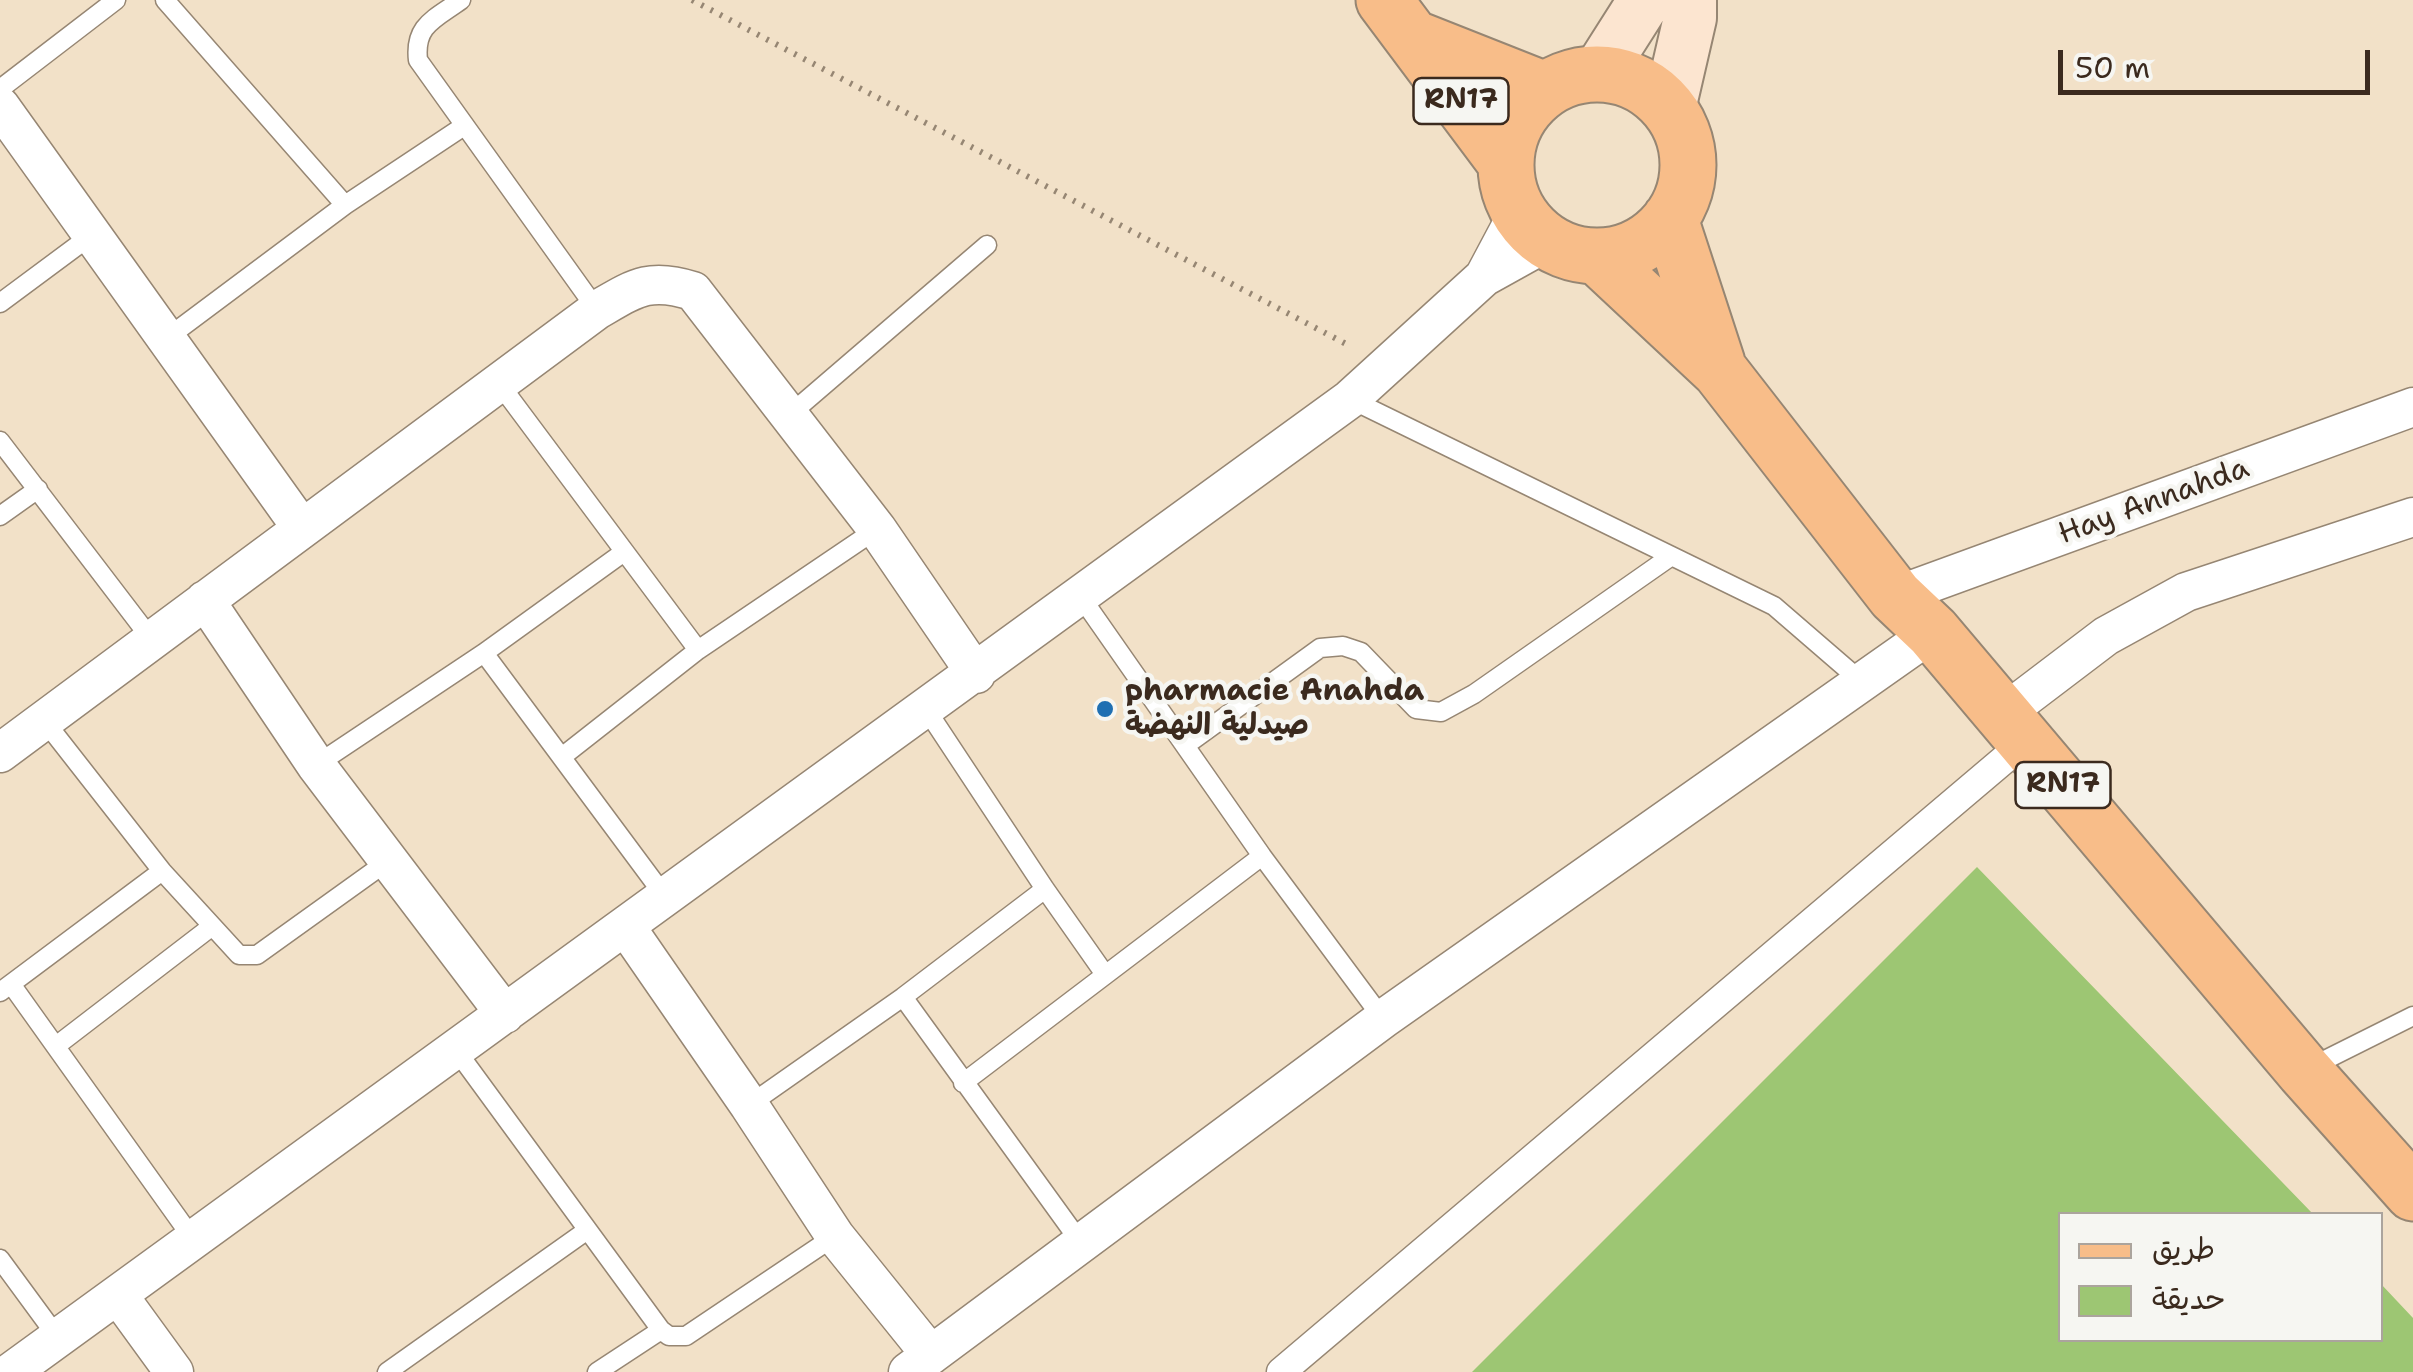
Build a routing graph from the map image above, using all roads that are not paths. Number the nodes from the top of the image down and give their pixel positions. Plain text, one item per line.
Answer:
1 (116, 0) edge
2 (166, 0) edge
3 (461, 0) edge
4 (1645, 0) edge
5 (1690, 0) edge
6 (1400, 20) edge
7 (1598, 74) junction
8 (0, 89) edge
9 (1545, 90) junction
10 (0, 106) edge
11 (1669, 109) junction
12 (464, 126) junction
13 (345, 205) junction
14 (1542, 219) junction
15 (1670, 220) junction
16 (93, 234) junction
17 (986, 245) dead end
18 (0, 304) edge
19 (597, 310) junction
20 (166, 338) junction
21 (1720, 371) junction
22 (498, 382) junction
23 (1350, 399) junction
24 (2413, 407) edge
25 (788, 416) junction
26 (0, 441) edge
27 (38, 489) junction
28 (0, 516) edge
29 (2413, 517) edge
30 (301, 527) junction
31 (877, 530) junction
32 (624, 552) junction
33 (1670, 556) junction
34 (1081, 596) junction
35 (206, 600) junction
36 (1914, 614) junction
37 (152, 640) junction
38 (698, 650) junction
39 (484, 653) junction
40 (976, 674) junction
41 (1862, 682) junction
42 (926, 709) junction
43 (43, 719) junction
44 (2014, 728) junction
45 (1186, 745) junction
46 (0, 753) edge
47 (563, 756) junction
48 (316, 764) junction
49 (1262, 856) junction
50 (388, 861) junction
51 (162, 871) junction
52 (1044, 889) junction
53 (666, 898) junction
54 (211, 927) junction
55 (626, 927) junction
56 (1104, 972) junction
57 (6, 988) edge
58 (903, 997) junction
59 (505, 1014) junction
60 (2413, 1016) edge
61 (1383, 1019) junction
62 (56, 1046) junction
63 (456, 1050) junction
64 (2304, 1071) junction
65 (963, 1083) junction
66 (750, 1104) junction
67 (2413, 1193) edge
68 (586, 1230) junction
69 (836, 1236) junction
70 (193, 1238) junction
71 (1081, 1243) junction
72 (0, 1258) edge
73 (118, 1295) junction
74 (660, 1330) junction
75 (58, 1338) junction
76 (919, 1364) edge
77 (391, 1371) edge
78 (11, 1372) edge
79 (174, 1372) edge
80 (597, 1372) edge
81 (1281, 1372) edge

1 - 8 lane
2 - 13 lane
3 - 12 lane
4 - 7 main road
5 - 11 main road
6 - 9 main road, RN17
6 - 14 main road, RN17
7 - 9 main road, RN17
7 - 11 main road
9 - 14 main road, RN17
10 - 16 street
11 - 15 main road
12 - 13 lane
12 - 19 lane
13 - 20 lane
14 - 15 main road
14 - 21 main road, RN17
14 - 23 street
15 - 21 main road, RN17
16 - 18 lane
16 - 20 street
17 - 25 lane
19 - 22 street
19 - 25 street
20 - 30 street
21 - 36 main road, RN17
22 - 30 street
22 - 32 lane
23 - 33 lane
23 - 34 street
24 - 36 street, Hay Annahda
25 - 31 street
26 - 27 lane
27 - 28 lane
27 - 37 lane
29 - 44 street
30 - 35 street
31 - 38 lane
31 - 40 street
32 - 38 lane
32 - 39 lane
33 - 41 lane
33 - 45 lane
34 - 40 street
34 - 45 lane
35 - 37 street
35 - 48 street
36 - 41 street, Hay Annahda
36 - 44 main road, RN17
37 - 43 street
38 - 47 lane
39 - 47 lane
39 - 48 lane
40 - 42 street
41 - 61 street, Hay Annahda
42 - 52 lane
42 - 53 street
43 - 46 street
43 - 51 lane
44 - 64 main road, RN17
44 - 81 street
45 - 49 lane
47 - 53 lane
48 - 50 street
49 - 56 lane
49 - 61 lane
50 - 54 lane
50 - 59 street
51 - 54 lane
51 - 57 lane
52 - 56 lane
52 - 58 lane
53 - 55 street
54 - 62 lane
55 - 59 street
55 - 66 street
56 - 65 lane
57 - 62 lane
58 - 65 lane
58 - 66 lane
59 - 63 street
60 - 64 lane
61 - 71 street, Hay Annahda
62 - 70 lane
63 - 68 lane
63 - 70 street
64 - 67 main road, RN17
65 - 71 lane
66 - 69 street
68 - 74 lane
68 - 77 lane
69 - 74 lane
69 - 76 street
70 - 73 street
71 - 76 street, Hay Annahda
72 - 75 lane
73 - 75 street
73 - 79 street
74 - 80 lane
75 - 78 street

